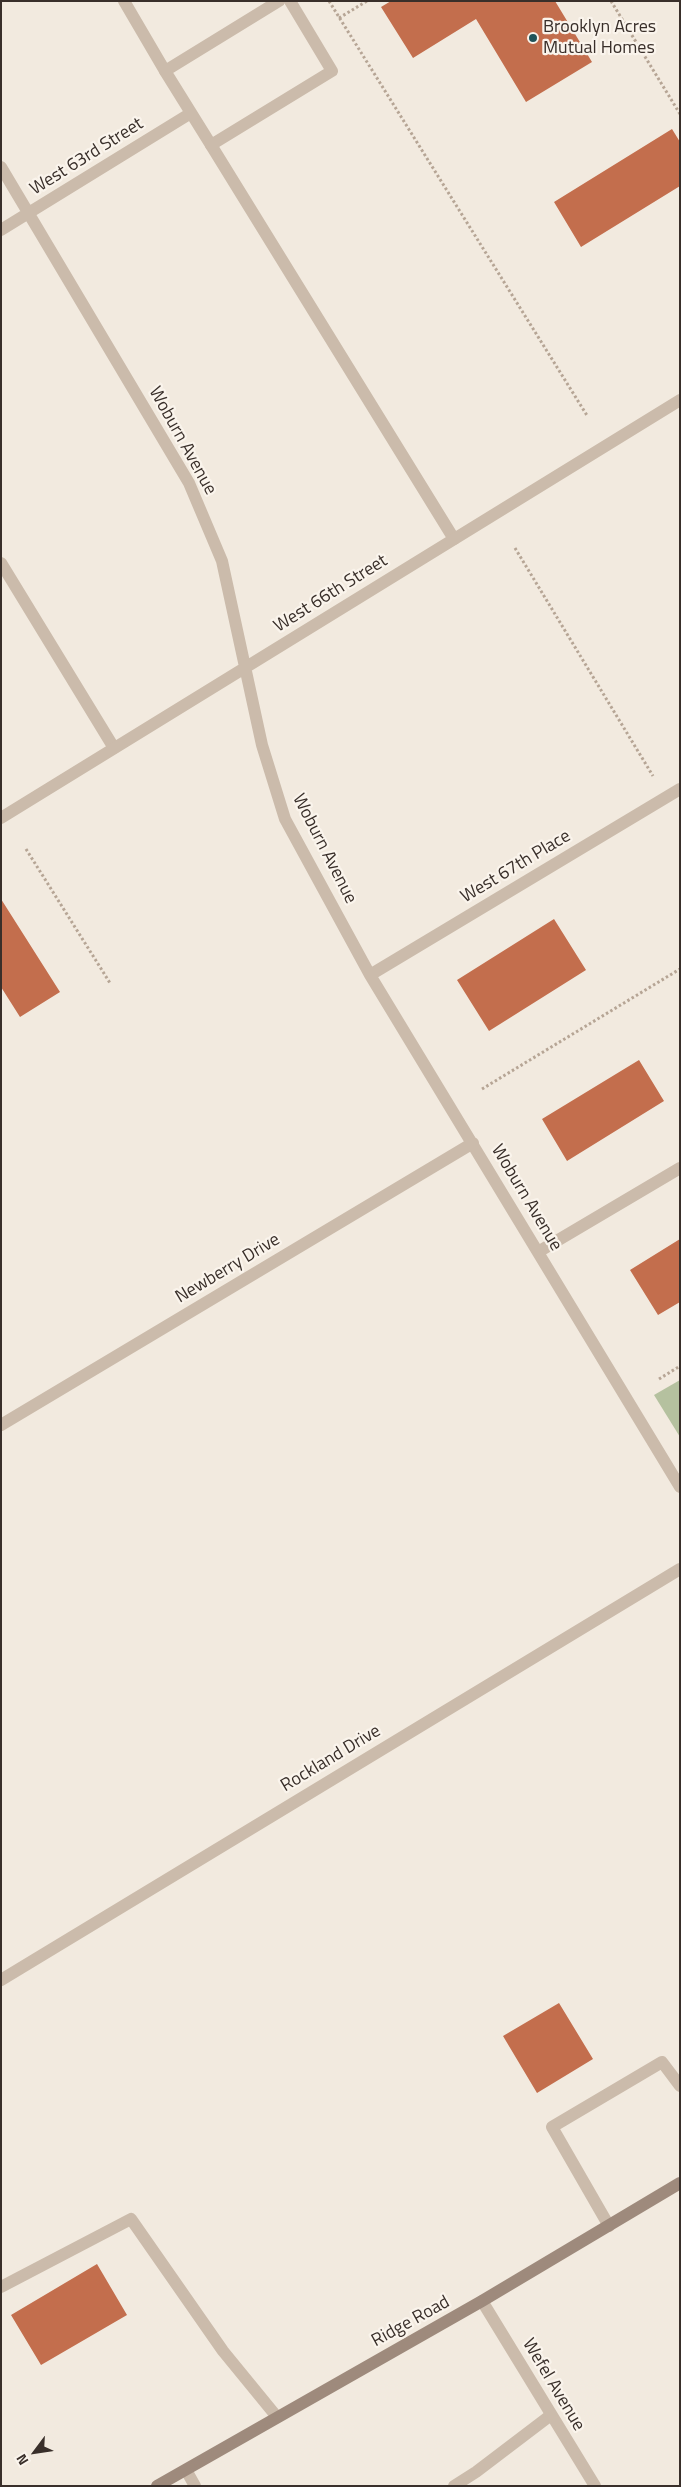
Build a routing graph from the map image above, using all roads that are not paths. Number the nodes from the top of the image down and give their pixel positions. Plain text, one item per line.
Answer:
1 (124, 1) edge
2 (279, 1) edge
3 (290, 1) edge
4 (166, 71) junction
5 (191, 114) junction
6 (211, 146) junction
7 (1, 167) edge
8 (28, 214) junction
9 (1, 230) edge
10 (680, 400) edge
11 (454, 539) junction
12 (1, 563) edge
13 (244, 668) junction
14 (114, 748) junction
15 (680, 789) edge
16 (1, 818) edge
17 (370, 975) junction
18 (473, 1143) junction
19 (680, 1168) edge
20 (538, 1252) junction
21 (1, 1425) edge
22 (680, 1487) edge
23 (680, 1569) edge
24 (1, 1980) edge
25 (680, 2086) edge
26 (680, 2183) edge
27 (609, 2226) junction
28 (1, 2287) edge
29 (482, 2302) junction
30 (551, 2415) junction
31 (277, 2417) junction
32 (186, 2470) junction
33 (157, 2486) edge
34 (195, 2486) edge
35 (454, 2486) edge
36 (595, 2486) edge

1 - 4 street
2 - 4 street
3 - 6 street
4 - 5 street
5 - 6 street
5 - 8 street, West 63rd Street
6 - 11 street
7 - 8 street, Woburn Avenue
8 - 9 street, West 63rd Street
8 - 13 street, Woburn Avenue
10 - 11 street, West 66th Street
11 - 13 street, West 66th Street
12 - 14 street
13 - 14 street, West 66th Street
13 - 17 street, Woburn Avenue
14 - 16 street, West 66th Street
15 - 17 street, West 67th Place
17 - 18 street, Woburn Avenue
18 - 20 street, Woburn Avenue
18 - 21 street, Newberry Drive
19 - 20 street
20 - 22 street, Woburn Avenue
23 - 24 street, Rockland Drive
25 - 27 street
26 - 27 main road, Ridge Road
27 - 29 main road, Ridge Road
28 - 31 street
29 - 30 street, Wefel Avenue
29 - 31 main road, Ridge Road
30 - 35 street
30 - 36 street, Wefel Avenue
31 - 32 main road, Ridge Road
32 - 33 main road, Ridge Road
32 - 34 street

